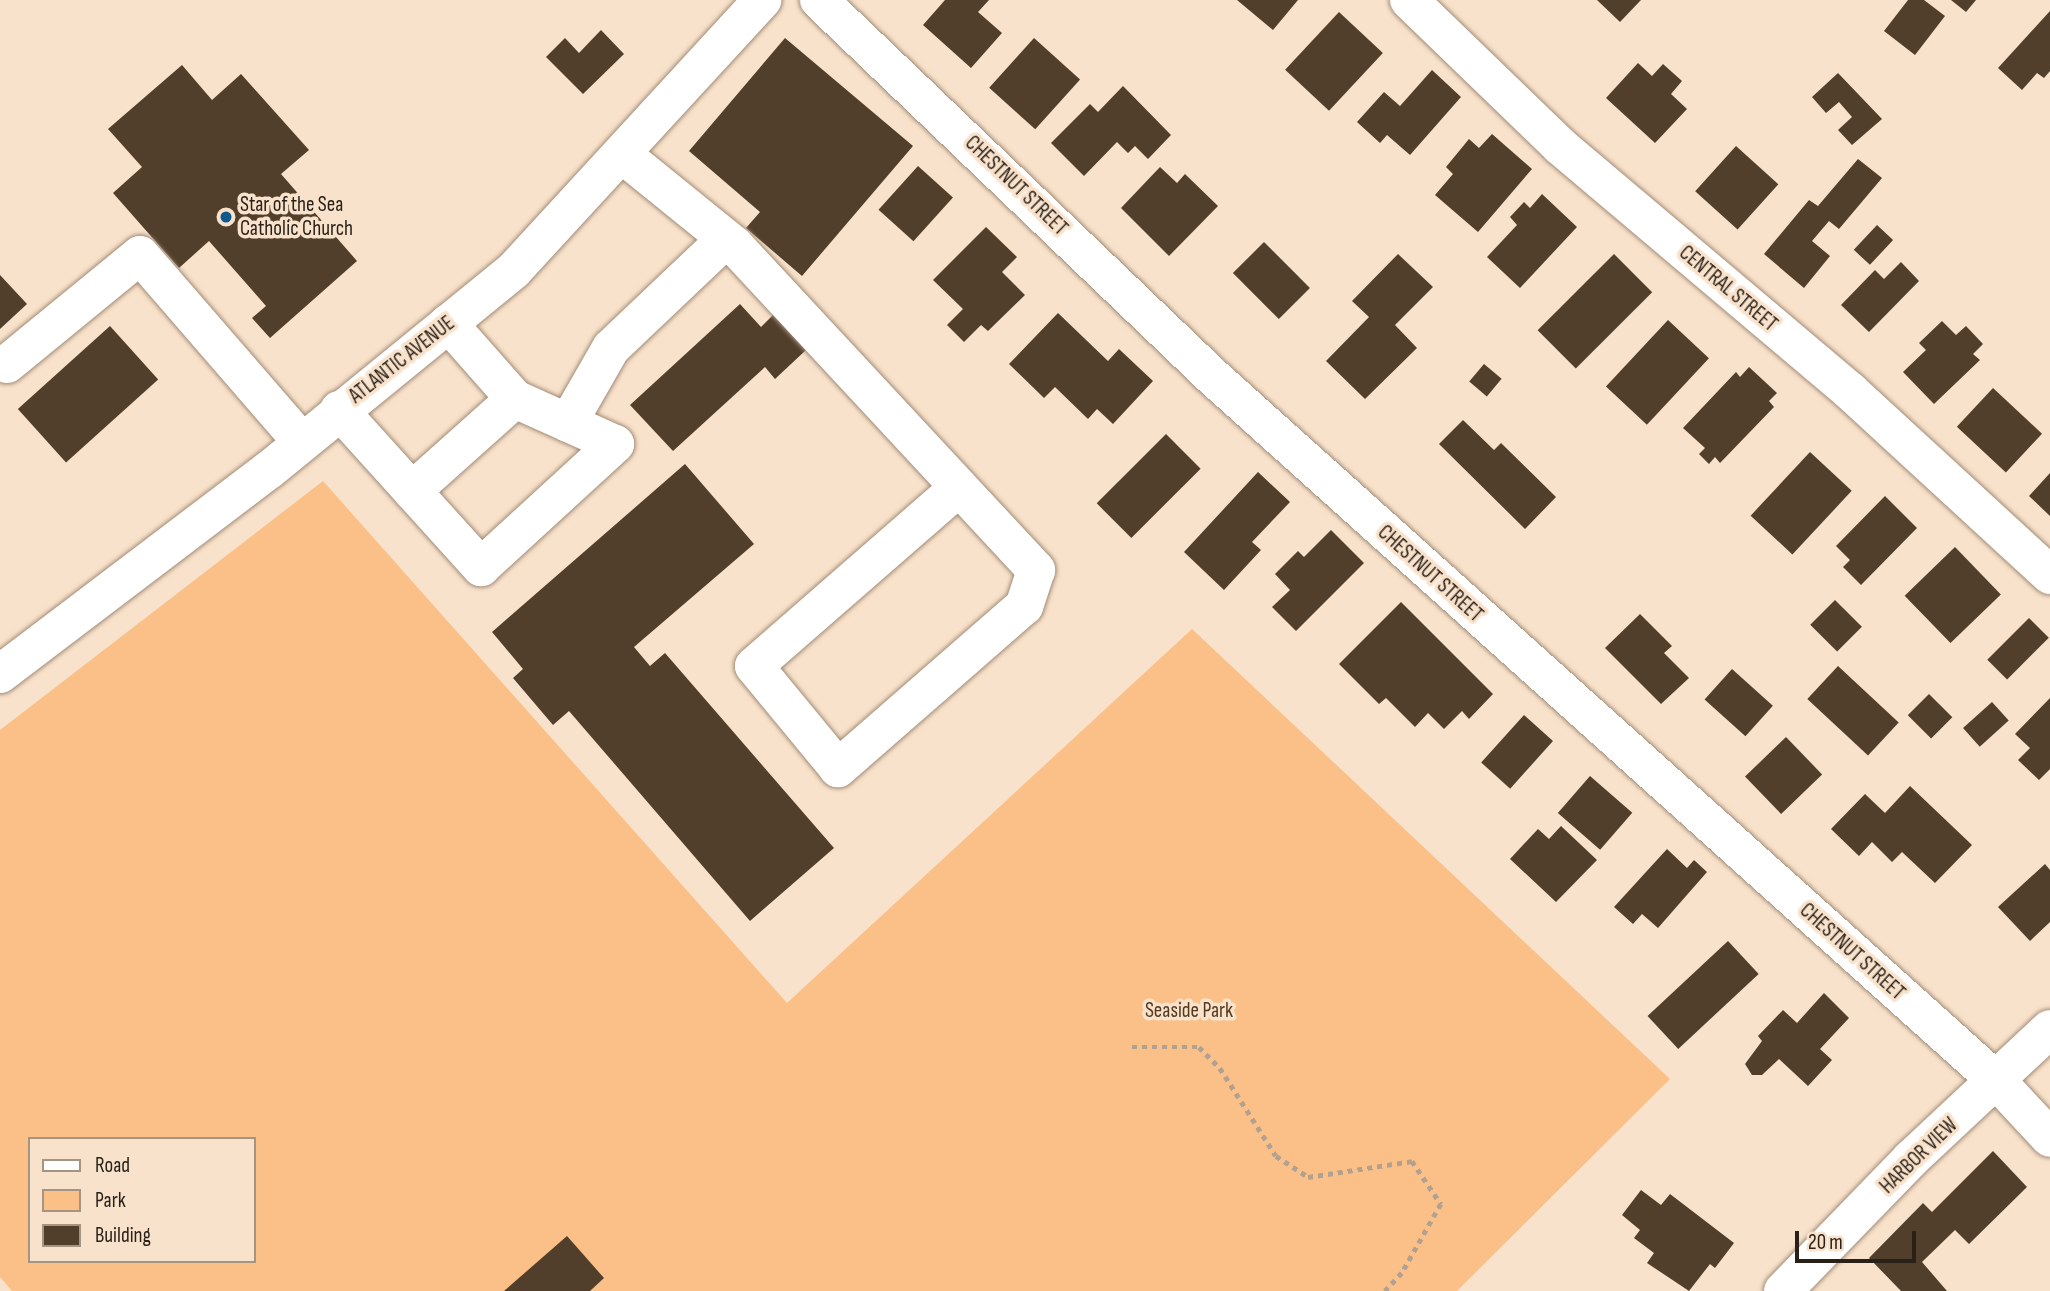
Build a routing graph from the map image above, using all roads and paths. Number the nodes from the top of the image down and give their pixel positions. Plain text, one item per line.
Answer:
1 (762, 0) edge
2 (819, 0) edge
3 (1409, 0) edge
4 (623, 155) junction
5 (726, 239) junction
6 (448, 323) junction
7 (7, 364) dead end
8 (515, 399) junction
9 (339, 410) junction
10 (568, 423) junction
11 (302, 442) junction
12 (958, 487) junction
13 (412, 491) junction
14 (2050, 575) edge
15 (0, 674) edge
16 (2050, 1029) edge
17 (1132, 1046) dead end
18 (1998, 1082) junction
19 (2050, 1138) edge
20 (1385, 1291) edge
21 (1783, 1291) edge

1 - 4 street, ATLANTIC AVENUE
2 - 18 street, CHESTNUT STREET
3 - 14 street, CENTRAL STREET
4 - 5 street
4 - 6 street, ATLANTIC AVENUE
5 - 10 street
5 - 12 street
6 - 8 street
6 - 9 street, ATLANTIC AVENUE
7 - 11 street
8 - 10 street
8 - 13 street
9 - 11 street, ATLANTIC AVENUE
9 - 13 street
10 - 13 street
11 - 15 street, ATLANTIC AVENUE
12 - 12 street
16 - 18 street, HARBOR VIEW
17 - 20 path
18 - 19 street, CHESTNUT STREET
18 - 21 street, HARBOR VIEW

